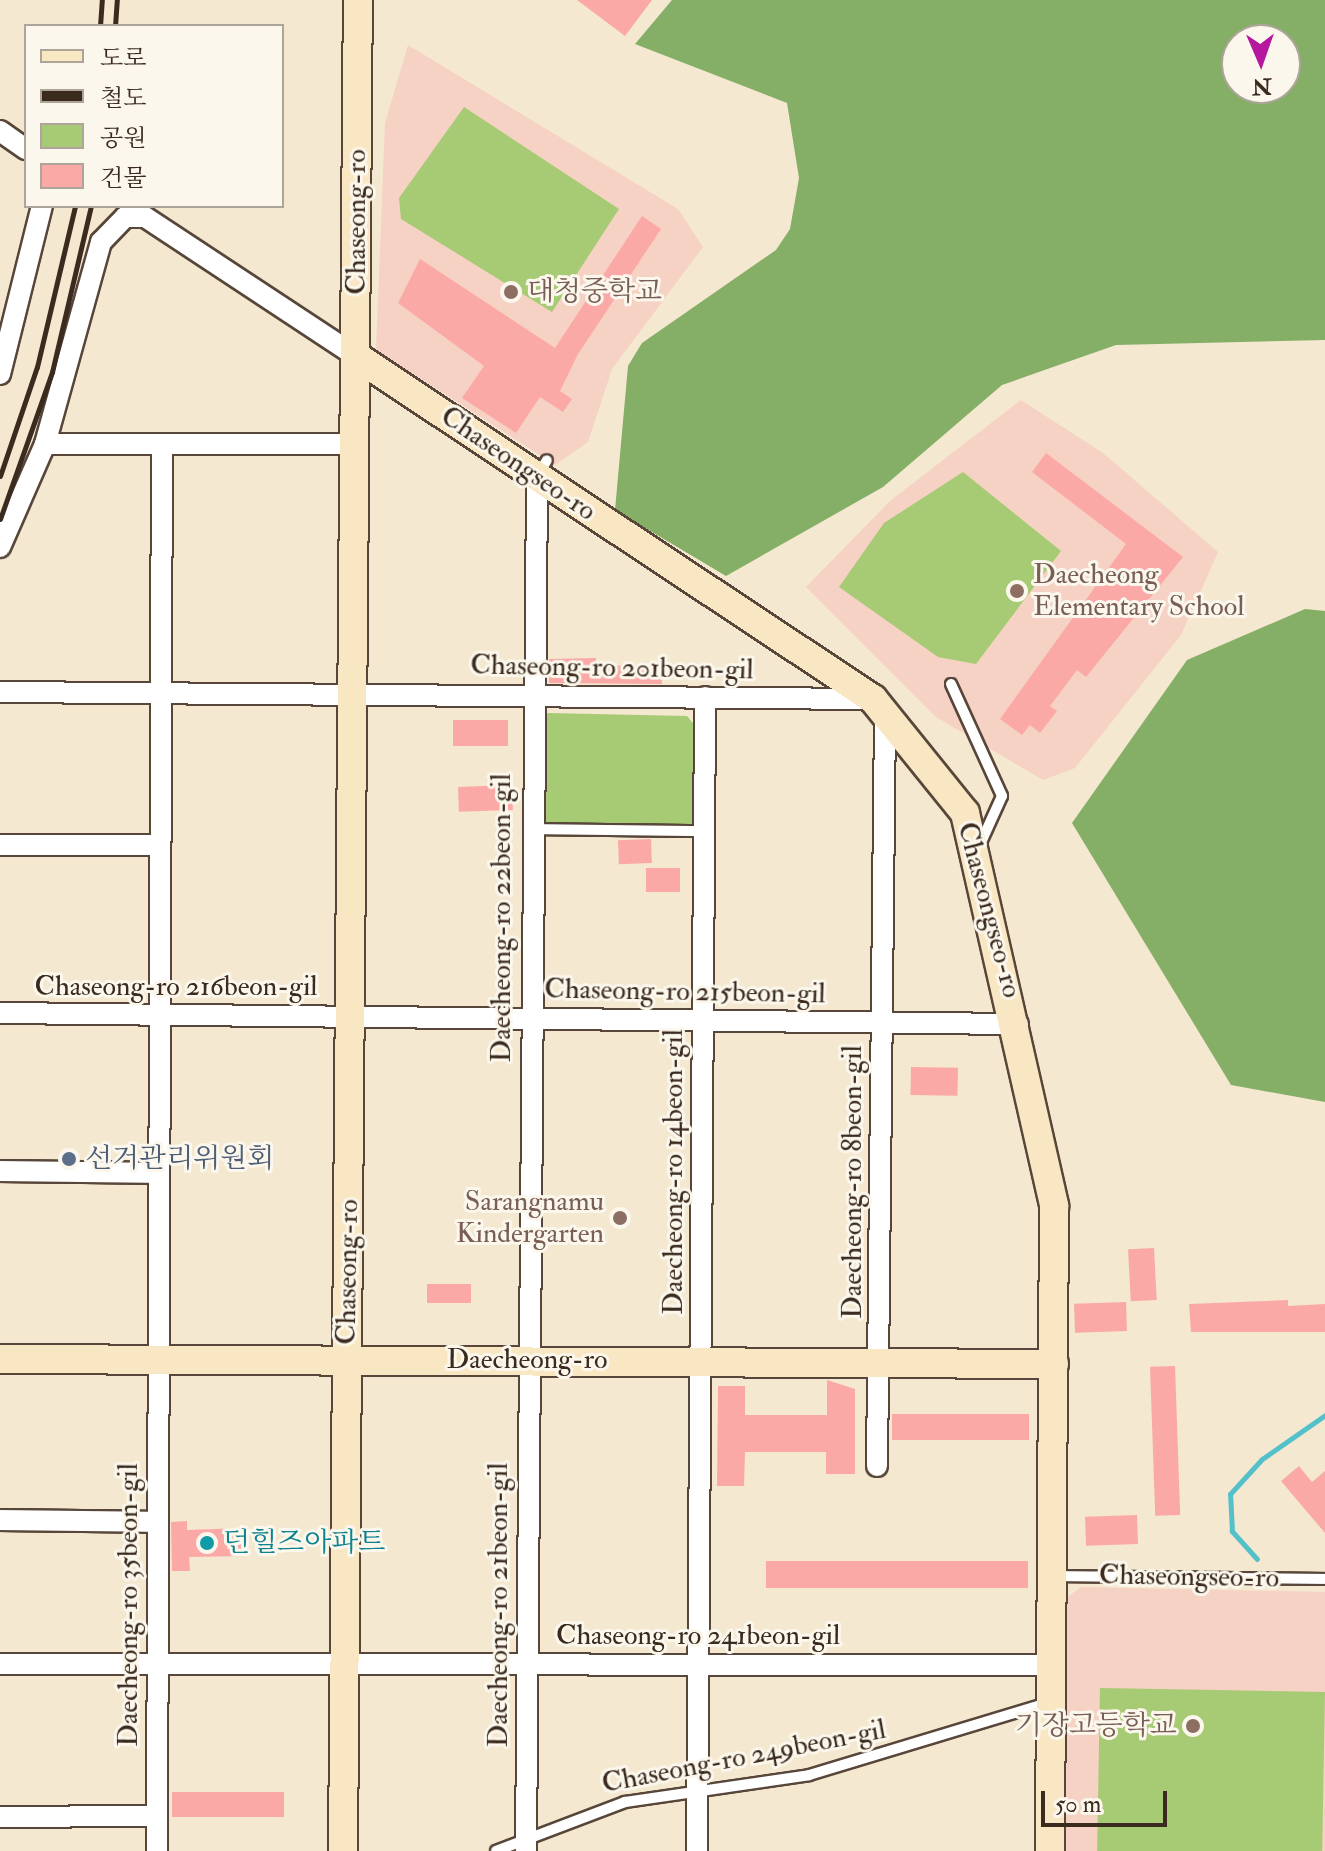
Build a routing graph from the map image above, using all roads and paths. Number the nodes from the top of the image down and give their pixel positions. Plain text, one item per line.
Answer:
1 (358, 0) edge
2 (0, 131) edge
3 (24, 148) edge
4 (42, 208) edge
5 (357, 357) junction
6 (0, 374) edge
7 (45, 444) junction
8 (352, 444) junction
9 (162, 445) junction
10 (542, 469) junction
11 (0, 547) edge
12 (951, 684) dead end
13 (0, 692) edge
14 (160, 692) junction
15 (350, 693) junction
16 (530, 695) junction
17 (705, 697) junction
18 (879, 707) junction
19 (531, 829) junction
20 (705, 831) junction
21 (0, 845) edge
22 (157, 845) junction
23 (977, 851) junction
24 (0, 1013) edge
25 (157, 1014) junction
26 (351, 1016) junction
27 (531, 1018) junction
28 (703, 1020) junction
29 (882, 1022) junction
30 (1018, 1024) junction
31 (0, 1171) edge
32 (157, 1173) junction
33 (0, 1359) edge
34 (529, 1359) junction
35 (158, 1360) junction
36 (346, 1360) junction
37 (701, 1360) junction
38 (880, 1362) junction
39 (1054, 1364) junction
40 (877, 1466) dead end
41 (0, 1520) edge
42 (158, 1522) junction
43 (1052, 1576) junction
44 (1325, 1579) edge
45 (157, 1663) junction
46 (345, 1663) junction
47 (0, 1664) edge
48 (527, 1664) junction
49 (698, 1664) junction
50 (1051, 1665) junction
51 (1051, 1703) junction
52 (697, 1791) junction
53 (157, 1816) junction
54 (0, 1817) edge
55 (522, 1846) edge
56 (157, 1851) edge
57 (343, 1851) edge
58 (496, 1851) edge
59 (697, 1851) edge
60 (1050, 1851) edge

1 - 5 street, Chaseong-ro
2 - 3 street
4 - 6 street
5 - 7 street
5 - 8 street, Chaseong-ro
5 - 10 street, Chaseongseo-ro
7 - 9 street
7 - 11 street
8 - 9 street
8 - 15 street, Chaseong-ro
9 - 14 street, Daecheong-ro 35beon-gil
10 - 16 street, Daecheong-ro 22beon-gil
10 - 18 street, Chaseongseo-ro
12 - 23 lane
13 - 14 street
14 - 15 street
14 - 22 street, Daecheong-ro 35beon-gil
15 - 16 street, Chaseong-ro 201beon-gil
15 - 26 street, Chaseong-ro
16 - 17 street, Chaseong-ro 201beon-gil
16 - 19 street, Daecheong-ro 22beon-gil
17 - 18 street, Chaseong-ro 201beon-gil
17 - 20 street, Daecheong-ro 14beon-gil
18 - 23 street, Chaseongseo-ro
18 - 29 street, Daecheong-ro 8beon-gil
19 - 20 lane
19 - 27 street, Daecheong-ro 22beon-gil
20 - 28 street, Daecheong-ro 14beon-gil
21 - 22 street
22 - 25 street, Daecheong-ro 35beon-gil
23 - 30 street, Chaseongseo-ro
24 - 25 street, Chaseong-ro 216beon-gil
25 - 26 street, Chaseong-ro 216beon-gil
25 - 32 street, Daecheong-ro 35beon-gil
26 - 27 street, Chaseong-ro 215beon-gil
26 - 36 street, Chaseong-ro
27 - 28 street, Chaseong-ro 215beon-gil
27 - 34 street, Daecheong-ro 22beon-gil
28 - 29 street, Chaseong-ro 215beon-gil
28 - 37 street, Daecheong-ro 14beon-gil
29 - 30 street, Chaseong-ro 215beon-gil
29 - 38 street, Daecheong-ro 8beon-gil
30 - 39 street, Chaseongseo-ro
31 - 32 street
32 - 35 street, Daecheong-ro 35beon-gil
33 - 35 street, Daecheong-ro
34 - 36 street, Daecheong-ro
34 - 37 street, Daecheong-ro
34 - 48 street, Daecheong-ro 21beon-gil
35 - 36 street, Daecheong-ro
35 - 42 street, Daecheong-ro 35beon-gil
36 - 46 street, Chaseong-ro
37 - 38 street, Daecheong-ro
37 - 49 street, Daecheong-ro 14beon-gil
38 - 39 street, Daecheong-ro
38 - 40 street, Daecheong-ro 8beon-gil
39 - 43 street, Chaseongseo-ro
41 - 42 street
42 - 45 street, Daecheong-ro 35beon-gil
43 - 44 lane, Chaseongseo-ro
43 - 50 street, Chaseongseo-ro
45 - 46 street, Chaseong-ro 241beon-gil
45 - 47 street, Chaseong-ro 241beon-gil
45 - 53 street, Daecheong-ro 35beon-gil
46 - 48 street, Chaseong-ro 241beon-gil
46 - 57 street, Chaseong-ro
48 - 49 street, Chaseong-ro 241beon-gil
48 - 55 street, Daecheong-ro 21beon-gil
49 - 50 street, Chaseong-ro 241beon-gil
49 - 52 street, Daecheong-ro 14beon-gil
50 - 51 street, Chaseongseo-ro
51 - 52 lane, Chaseong-ro 249beon-gil
51 - 60 street, Chaseongseo-ro
52 - 55 lane, Chaseong-ro 249beon-gil
52 - 59 street, Daecheong-ro 14beon-gil
53 - 54 street
53 - 56 street, Daecheong-ro 35beon-gil
55 - 58 lane, Chaseong-ro 249beon-gil

